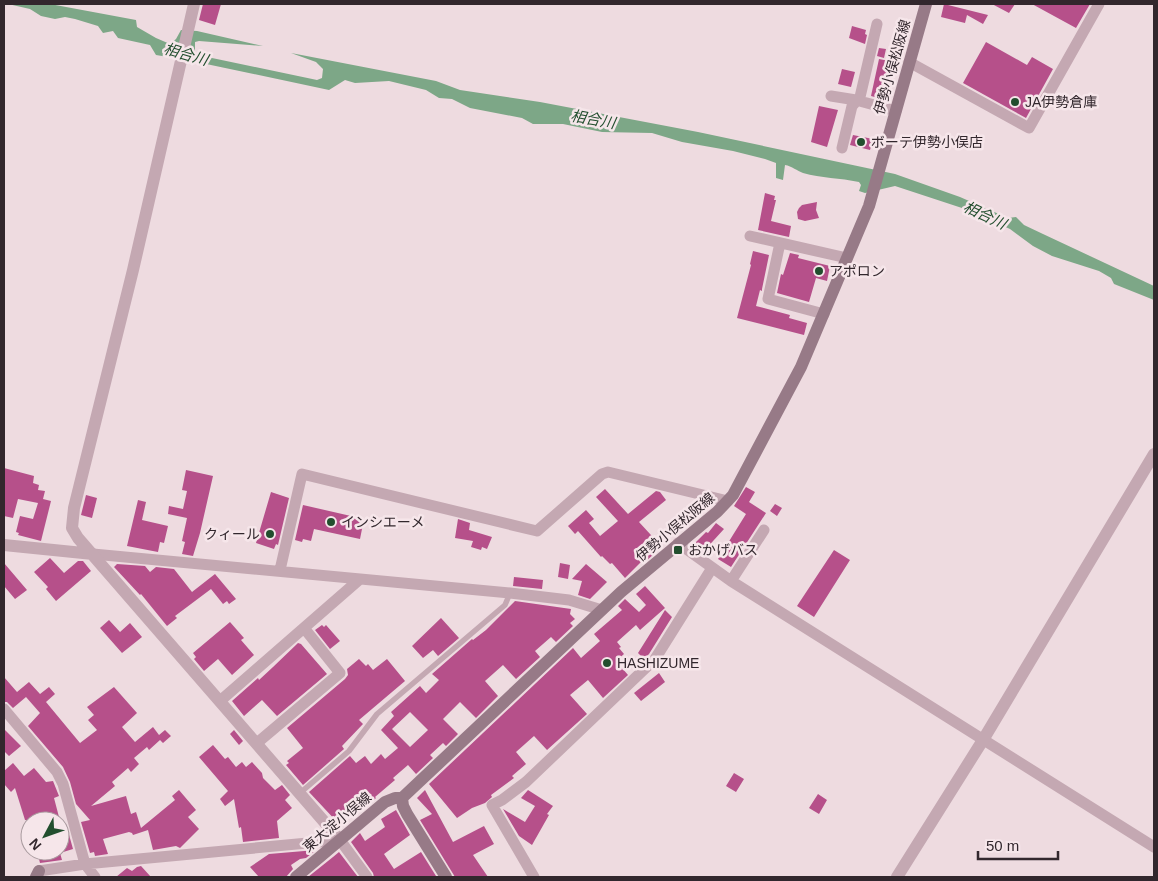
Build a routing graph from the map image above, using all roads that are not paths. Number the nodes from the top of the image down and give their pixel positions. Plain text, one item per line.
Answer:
1 (194, 4) edge
2 (926, 4) edge
3 (1099, 4) edge
4 (877, 24) dead end
5 (909, 62) junction
6 (831, 96) dead end
7 (856, 100) junction
8 (896, 111) junction
9 (842, 148) dead end
10 (750, 236) dead end
11 (780, 243) junction
12 (847, 258) junction
13 (824, 314) junction
14 (1154, 454) edge
15 (728, 501) junction
16 (764, 530) dead end
17 (678, 543) junction
18 (4, 545) edge
19 (93, 554) junction
20 (712, 568) junction
21 (280, 570) junction
22 (360, 579) junction
23 (731, 581) junction
24 (510, 593) junction
25 (602, 610) junction
26 (304, 628) junction
27 (220, 701) junction
28 (4, 709) edge
29 (983, 740) junction
30 (257, 743) junction
31 (300, 793) junction
32 (402, 798) junction
33 (340, 840) junction
34 (1154, 847) edge
35 (85, 864) junction
36 (38, 874) edge
37 (95, 877) edge
38 (296, 877) edge
39 (367, 877) edge
40 (446, 877) edge
41 (534, 877) edge
42 (897, 877) edge

1 - 19 street
2 - 5 main road, 伊勢小俣松阪線
3 - 5 street
4 - 7 street
5 - 8 main road, 伊勢小俣松阪線
6 - 7 street
7 - 8 street
7 - 9 street
8 - 12 main road, 伊勢小俣松阪線
10 - 11 street
11 - 12 street
11 - 13 street
12 - 13 main road, 伊勢小俣松阪線
13 - 15 main road, 伊勢小俣松阪線
14 - 29 street
15 - 17 main road, 伊勢小俣松阪線
15 - 21 street
16 - 23 street
17 - 20 street
17 - 25 main road, 伊勢小俣松阪線
18 - 19 street
19 - 21 street
19 - 27 street
20 - 23 street
20 - 41 street
21 - 22 street
22 - 24 street
22 - 26 street
23 - 29 street
24 - 25 street
24 - 31 lane
25 - 32 main road, 伊勢小俣松阪線
26 - 27 street
26 - 30 street
27 - 30 street
28 - 35 street
29 - 34 street
29 - 42 street
30 - 31 street
31 - 33 street
32 - 33 main road, 東大淀小俣線
32 - 40 main road
33 - 35 street
33 - 38 main road, 東大淀小俣線
33 - 39 street
35 - 36 street
35 - 37 street

